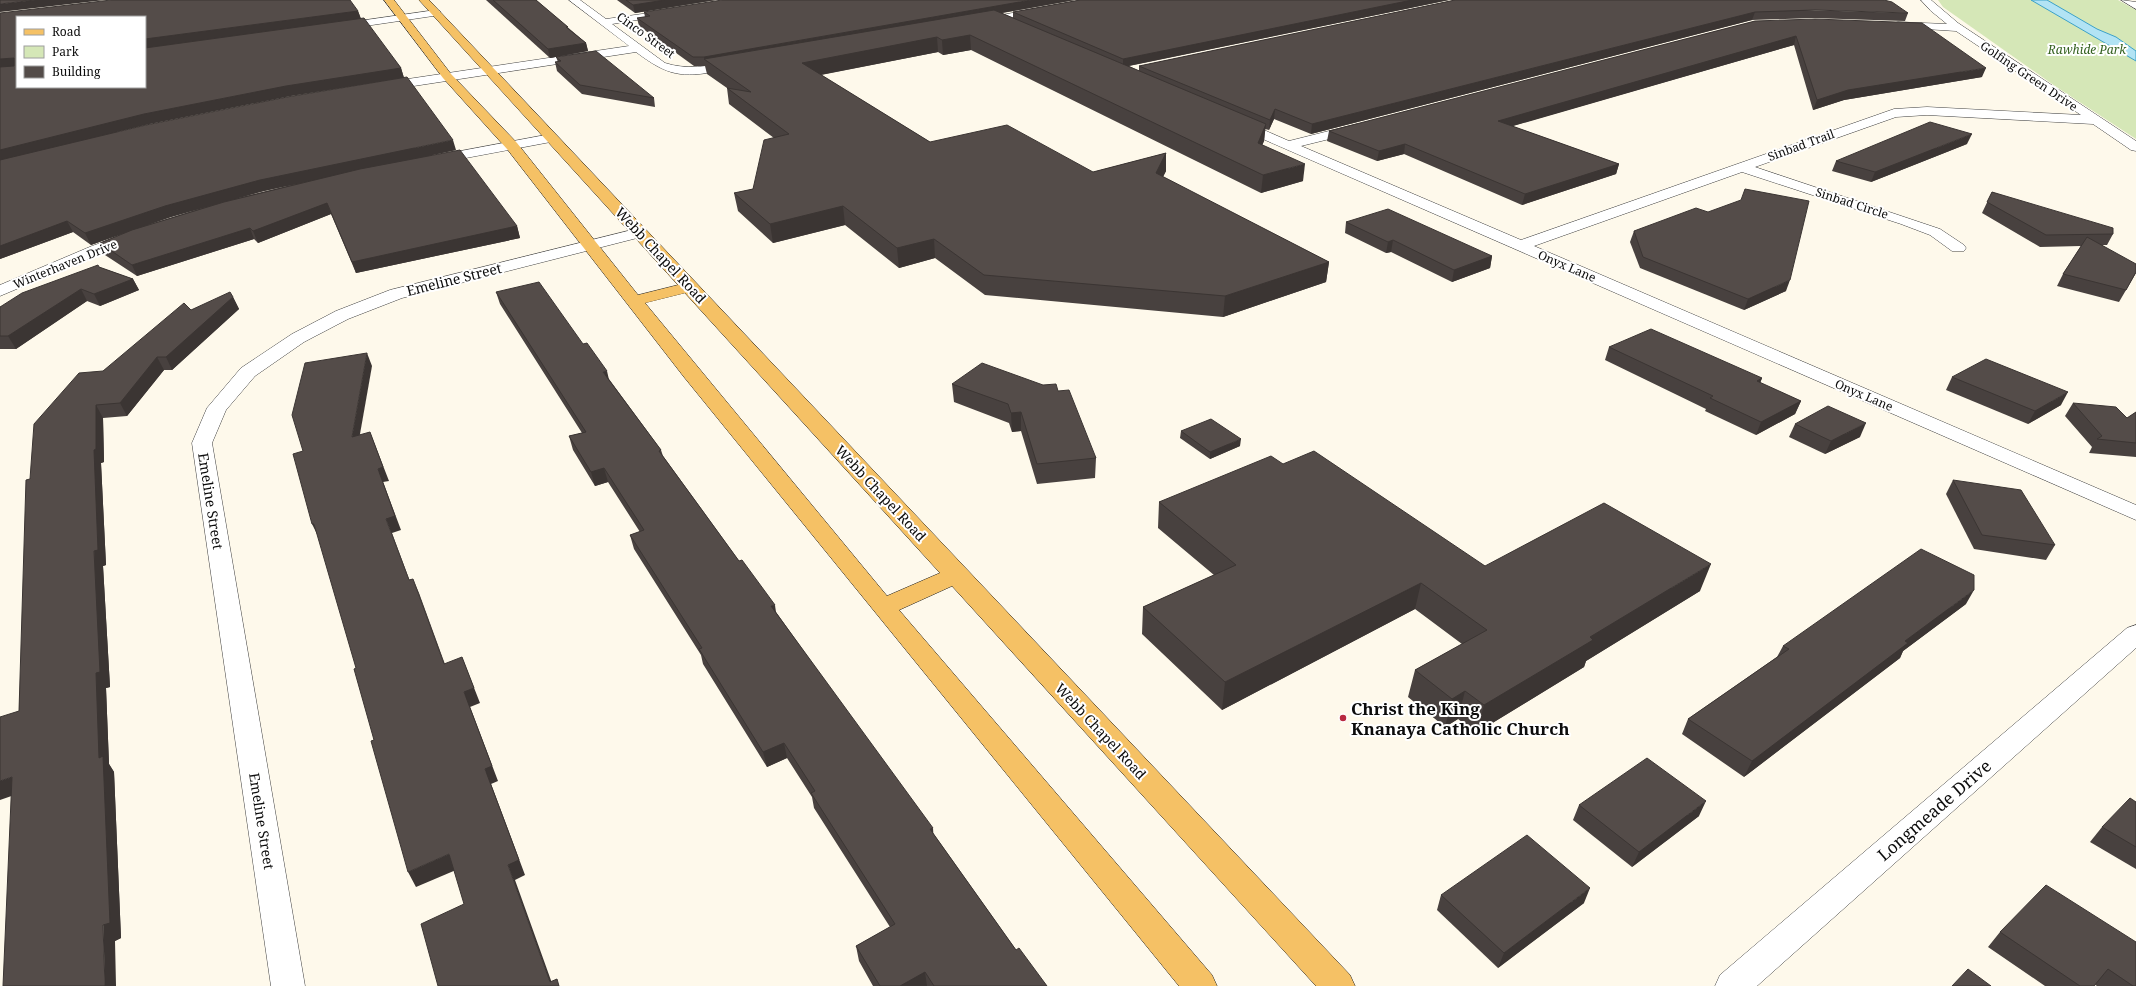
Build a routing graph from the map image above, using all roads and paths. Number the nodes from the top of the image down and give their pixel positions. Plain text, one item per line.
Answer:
1 (389, 0) edge
2 (424, 0) edge
3 (574, 0) edge
4 (1100, 0) edge
5 (1926, 0) edge
6 (2126, 0) edge
7 (2136, 6) edge
8 (683, 10) edge
9 (436, 13) junction
10 (403, 18) junction
11 (998, 19) junction
12 (605, 22) junction
13 (967, 24) edge
14 (1889, 25) edge
15 (1959, 28) junction
16 (325, 29) edge
17 (1025, 31) edge
18 (639, 48) junction
19 (744, 63) edge
20 (487, 69) junction
21 (447, 76) junction
22 (369, 89) edge
23 (1225, 118) edge
24 (2094, 120) junction
25 (1366, 125) edge
26 (551, 138) junction
27 (1289, 145) junction
28 (512, 146) junction
29 (2136, 147) edge
30 (420, 163) edge
31 (1741, 167) junction
32 (640, 233) junction
33 (140, 234) edge
34 (590, 245) junction
35 (1520, 246) junction
36 (1958, 248) dead end
37 (690, 287) junction
38 (0, 291) edge
39 (634, 301) junction
40 (2136, 513) edge
41 (957, 575) junction
42 (883, 607) junction
43 (2136, 634) edge
44 (288, 986) edge
45 (1200, 986) edge
46 (1338, 986) edge
47 (1732, 986) edge

1 - 10 main road
2 - 9 main road, Webb Chapel Road
3 - 12 street, Cinco Street
4 - 11 street
5 - 15 street, Golfing Green Drive
6 - 7 street
8 - 12 street
9 - 10 street
9 - 20 main road, Webb Chapel Road
10 - 16 street
10 - 21 main road
11 - 13 street
11 - 17 street
12 - 18 street, Cinco Street
14 - 15 street
15 - 24 street, Golfing Green Drive
18 - 19 street, Cinco Street
18 - 20 street
20 - 21 street
20 - 26 main road, Webb Chapel Road
21 - 22 street
21 - 28 main road
23 - 27 street, Onyx Lane
24 - 29 street, Golfing Green Drive
24 - 31 street, Sinbad Trail
25 - 27 street
26 - 28 street
26 - 32 main road, Webb Chapel Road
27 - 35 street, Onyx Lane
28 - 30 street
28 - 34 main road
31 - 35 street, Sinbad Trail
31 - 36 street, Sinbad Circle
32 - 34 street, Emeline Street
32 - 37 main road, Webb Chapel Road
33 - 38 street, Winterhaven Drive
34 - 39 main road
34 - 44 street, Emeline Street
35 - 40 street, Onyx Lane
37 - 39 main road
37 - 41 main road, Webb Chapel Road
39 - 42 main road
41 - 42 main road
41 - 46 main road, Webb Chapel Road
42 - 45 main road
43 - 47 street, Longmeade Drive

